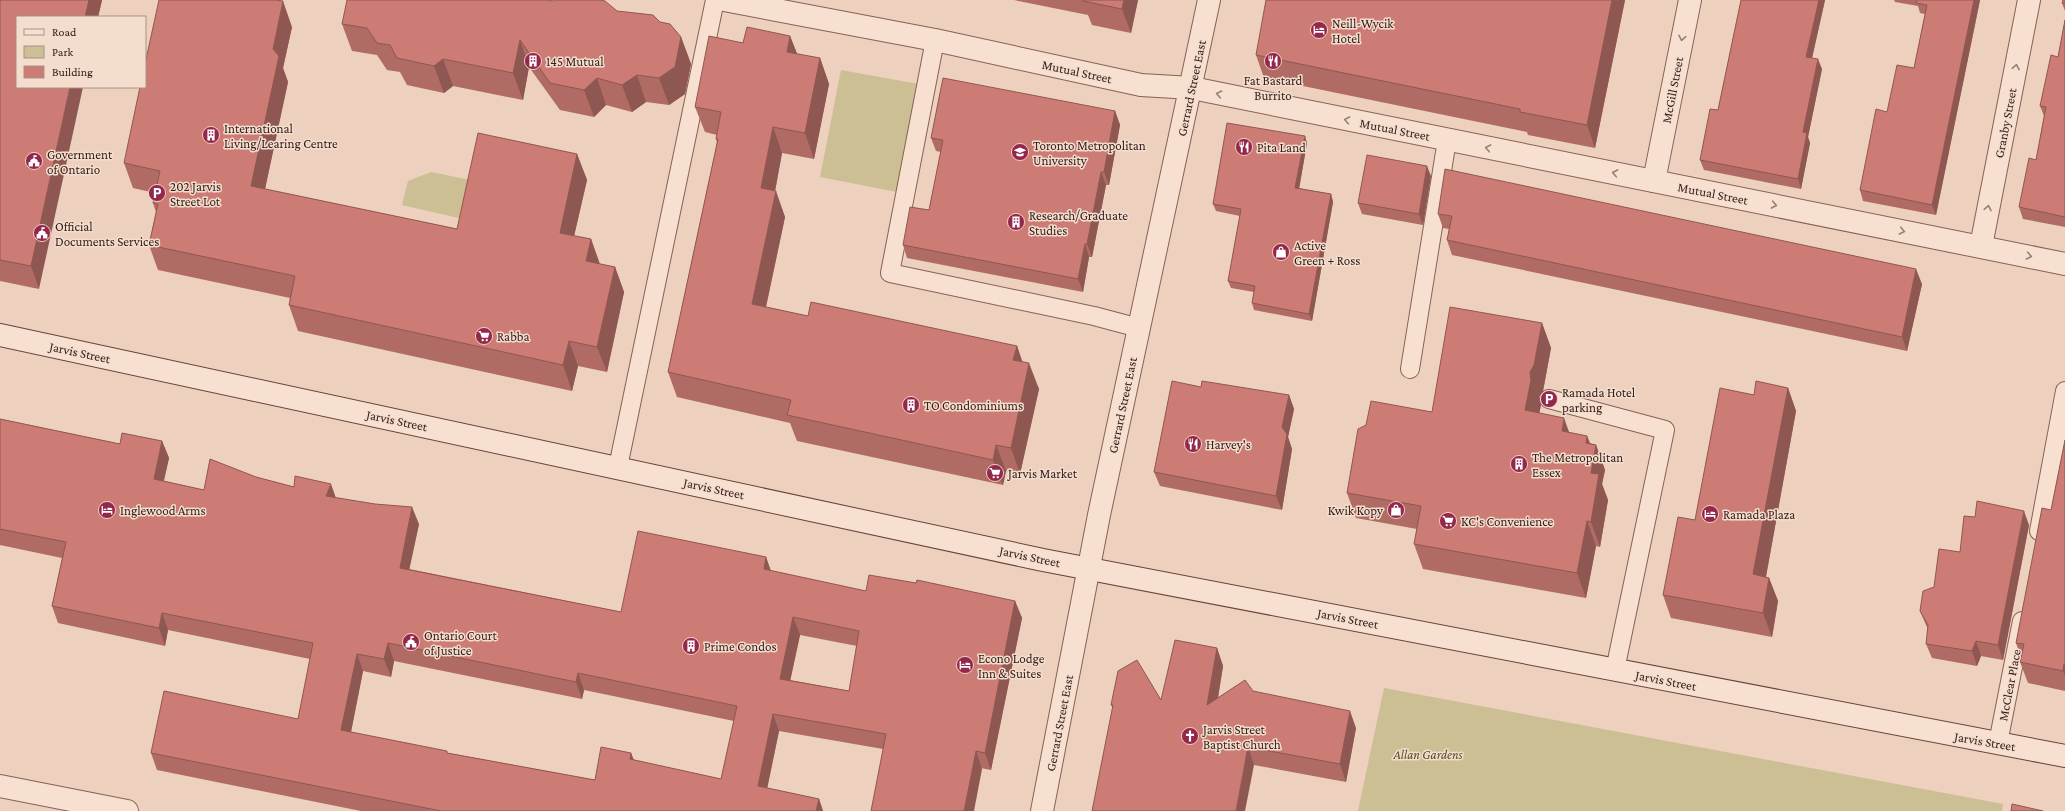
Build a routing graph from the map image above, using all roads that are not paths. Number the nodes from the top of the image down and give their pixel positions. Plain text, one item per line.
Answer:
1 (715, 0) edge
2 (724, 0) edge
3 (1209, 0) edge
4 (1690, 0) edge
5 (2029, 0) edge
6 (789, 6) edge
7 (935, 40) junction
8 (1192, 88) junction
9 (1447, 140) junction
10 (1654, 181) junction
11 (1981, 246) junction
12 (2065, 264) edge
13 (1139, 328) junction
14 (0, 335) edge
15 (1410, 369) dead end
16 (2065, 391) edge
17 (1549, 399) dead end
18 (618, 467) junction
19 (2036, 548) edge
20 (1088, 568) junction
21 (2025, 602) edge
22 (1615, 670) junction
23 (1998, 743) junction
24 (2065, 756) edge
25 (0, 786) edge
26 (127, 811) edge
27 (1042, 811) edge

1 - 18 lane
2 - 6 street, Mutual Street
3 - 8 street, Gerrard Street East
4 -> 10 street, McGill Street
11 -> 5 street, Granby Street
6 - 7 street, Mutual Street
7 - 8 street, Mutual Street
7 - 13 lane
9 -> 8 street, Mutual Street
8 - 13 street, Gerrard Street East
10 -> 9 street, Mutual Street
9 - 15 lane
10 -> 11 street, Mutual Street
11 -> 12 street, Mutual Street
13 - 20 street, Gerrard Street East
14 - 18 street, Jarvis Street
16 - 19 lane
17 - 22 lane
18 - 20 street, Jarvis Street
20 - 22 street, Jarvis Street
20 - 27 street, Gerrard Street East
21 - 23 lane, McClear Place
22 - 23 street, Jarvis Street
23 - 24 street, Jarvis Street
25 - 26 street

